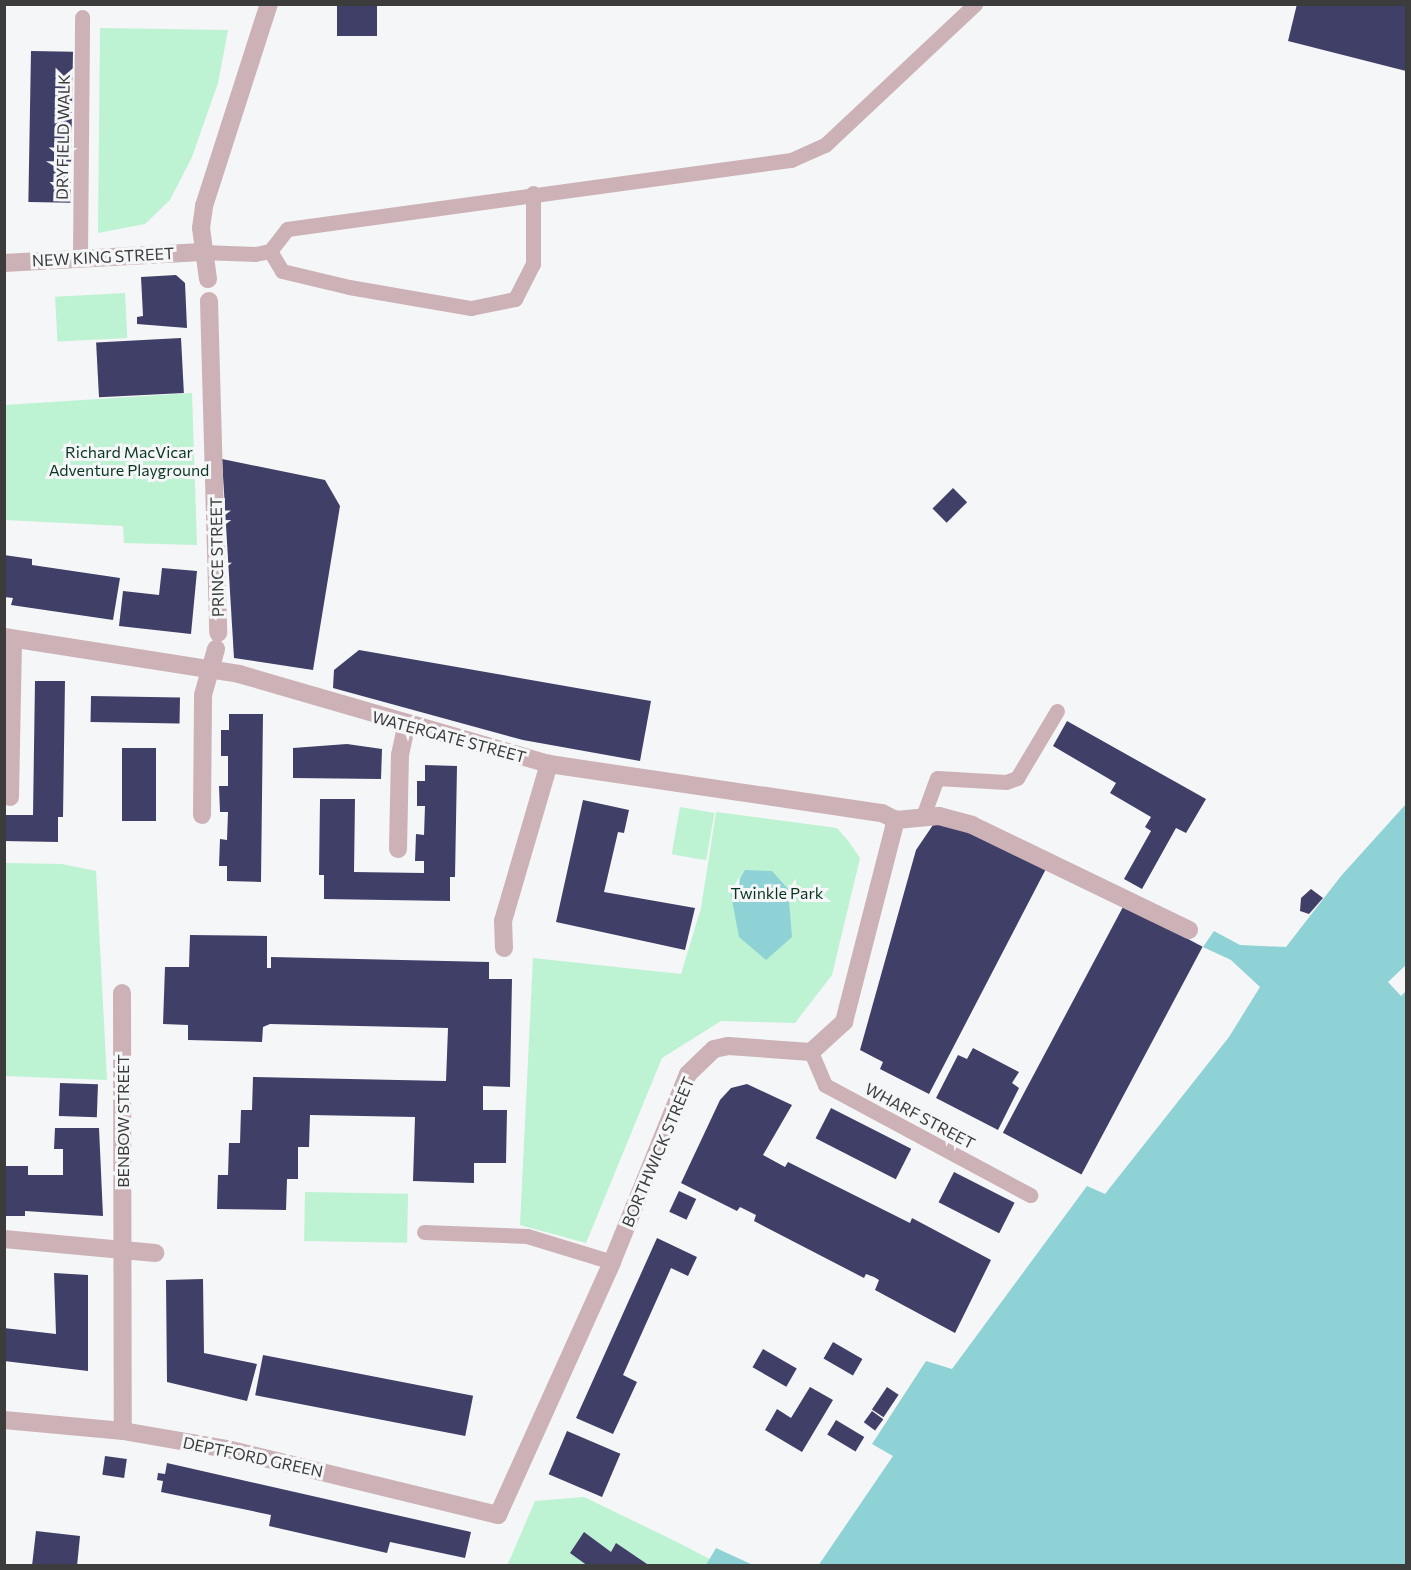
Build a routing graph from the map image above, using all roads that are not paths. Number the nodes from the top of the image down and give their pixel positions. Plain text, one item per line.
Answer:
1 (269, 4) edge
2 (975, 4) edge
3 (82, 17) dead end
4 (533, 194) junction
5 (270, 251) junction
6 (202, 252) junction
7 (80, 257) junction
8 (4, 263) edge
9 (208, 279) dead end
10 (209, 301) dead end
11 (9, 638) edge
12 (210, 670) junction
13 (1057, 711) dead end
14 (406, 726) junction
15 (549, 764) junction
16 (10, 797) dead end
17 (202, 815) dead end
18 (923, 816) junction
19 (896, 820) junction
20 (398, 849) dead end
21 (1189, 930) dead end
22 (504, 948) dead end
23 (122, 993) dead end
24 (811, 1052) junction
25 (1030, 1195) dead end
26 (424, 1232) dead end
27 (4, 1239) edge
28 (123, 1250) junction
29 (155, 1253) dead end
30 (612, 1262) junction
31 (4, 1420) edge
32 (123, 1431) junction
33 (498, 1515) joint

1 - 6 street
2 - 4 lane
3 - 7 lane, DRYFIELD WALK
4 - 5 lane
4 - 5 lane
5 - 6 lane
6 - 7 street, NEW KING STREET
6 - 9 street
7 - 8 street, NEW KING STREET
10 - 12 street, PRINCE STREET
11 - 12 street, WATERGATE STREET
11 - 16 street
12 - 14 street, WATERGATE STREET
12 - 17 street, PRINCE STREET
13 - 18 lane
14 - 15 street, WATERGATE STREET
14 - 20 street
15 - 19 street, WATERGATE STREET
15 - 22 street
18 - 19 street
18 - 21 street
19 - 24 street
23 - 28 street, BENBOW STREET
24 - 25 lane, WHARF STREET
24 - 30 street, BORTHWICK STREET
26 - 30 lane
27 - 28 street
28 - 29 street
28 - 32 street, BENBOW STREET
30 - 33 street, BORTHWICK STREET
31 - 32 street, DEPTFORD GREEN
32 - 33 street, DEPTFORD GREEN

